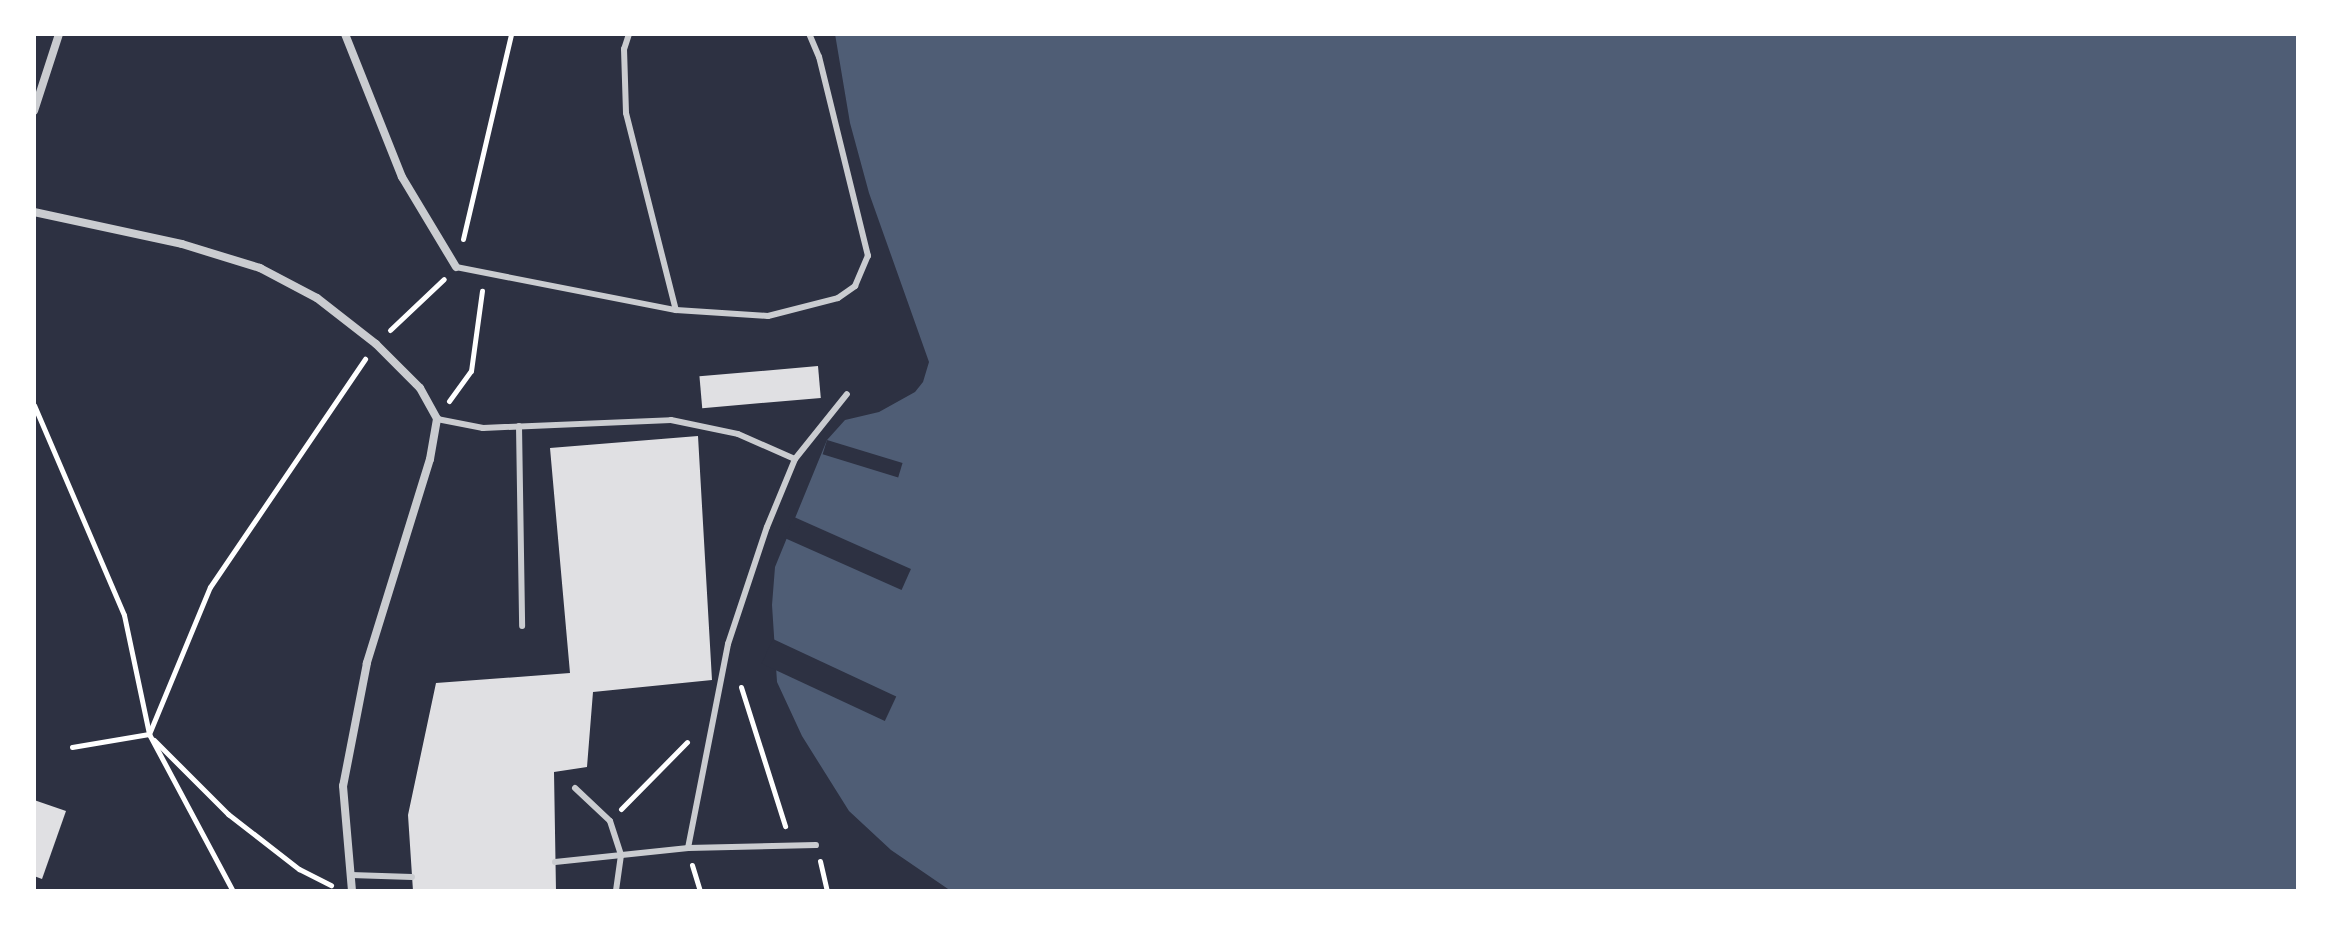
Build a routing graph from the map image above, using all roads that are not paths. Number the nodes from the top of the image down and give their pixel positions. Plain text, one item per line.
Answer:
1 (59, 34) edge
2 (345, 34) edge
3 (629, 34) edge
4 (809, 34) edge
5 (34, 111) edge
6 (34, 212) edge
7 (456, 267) joint
8 (676, 310) junction
9 (847, 394) dead end
10 (437, 419) junction
11 (519, 426) junction
12 (795, 459) junction
13 (522, 626) dead end
14 (575, 788) dead end
15 (816, 845) road end
16 (688, 848) junction
17 (621, 855) junction
18 (555, 862) dead end
19 (351, 875) junction
20 (412, 877) dead end
21 (352, 891) edge
22 (616, 891) edge

1 - 5 street
2 - 7 street
3 - 8 lane
4 - 8 lane
6 - 10 street
7 - 8 lane
9 - 12 lane
10 - 11 lane
10 - 19 street
11 - 12 lane
11 - 13 lane
12 - 16 lane
14 - 17 lane
15 - 16 lane
16 - 17 lane
17 - 18 lane
17 - 22 lane
19 - 20 lane
19 - 21 street

